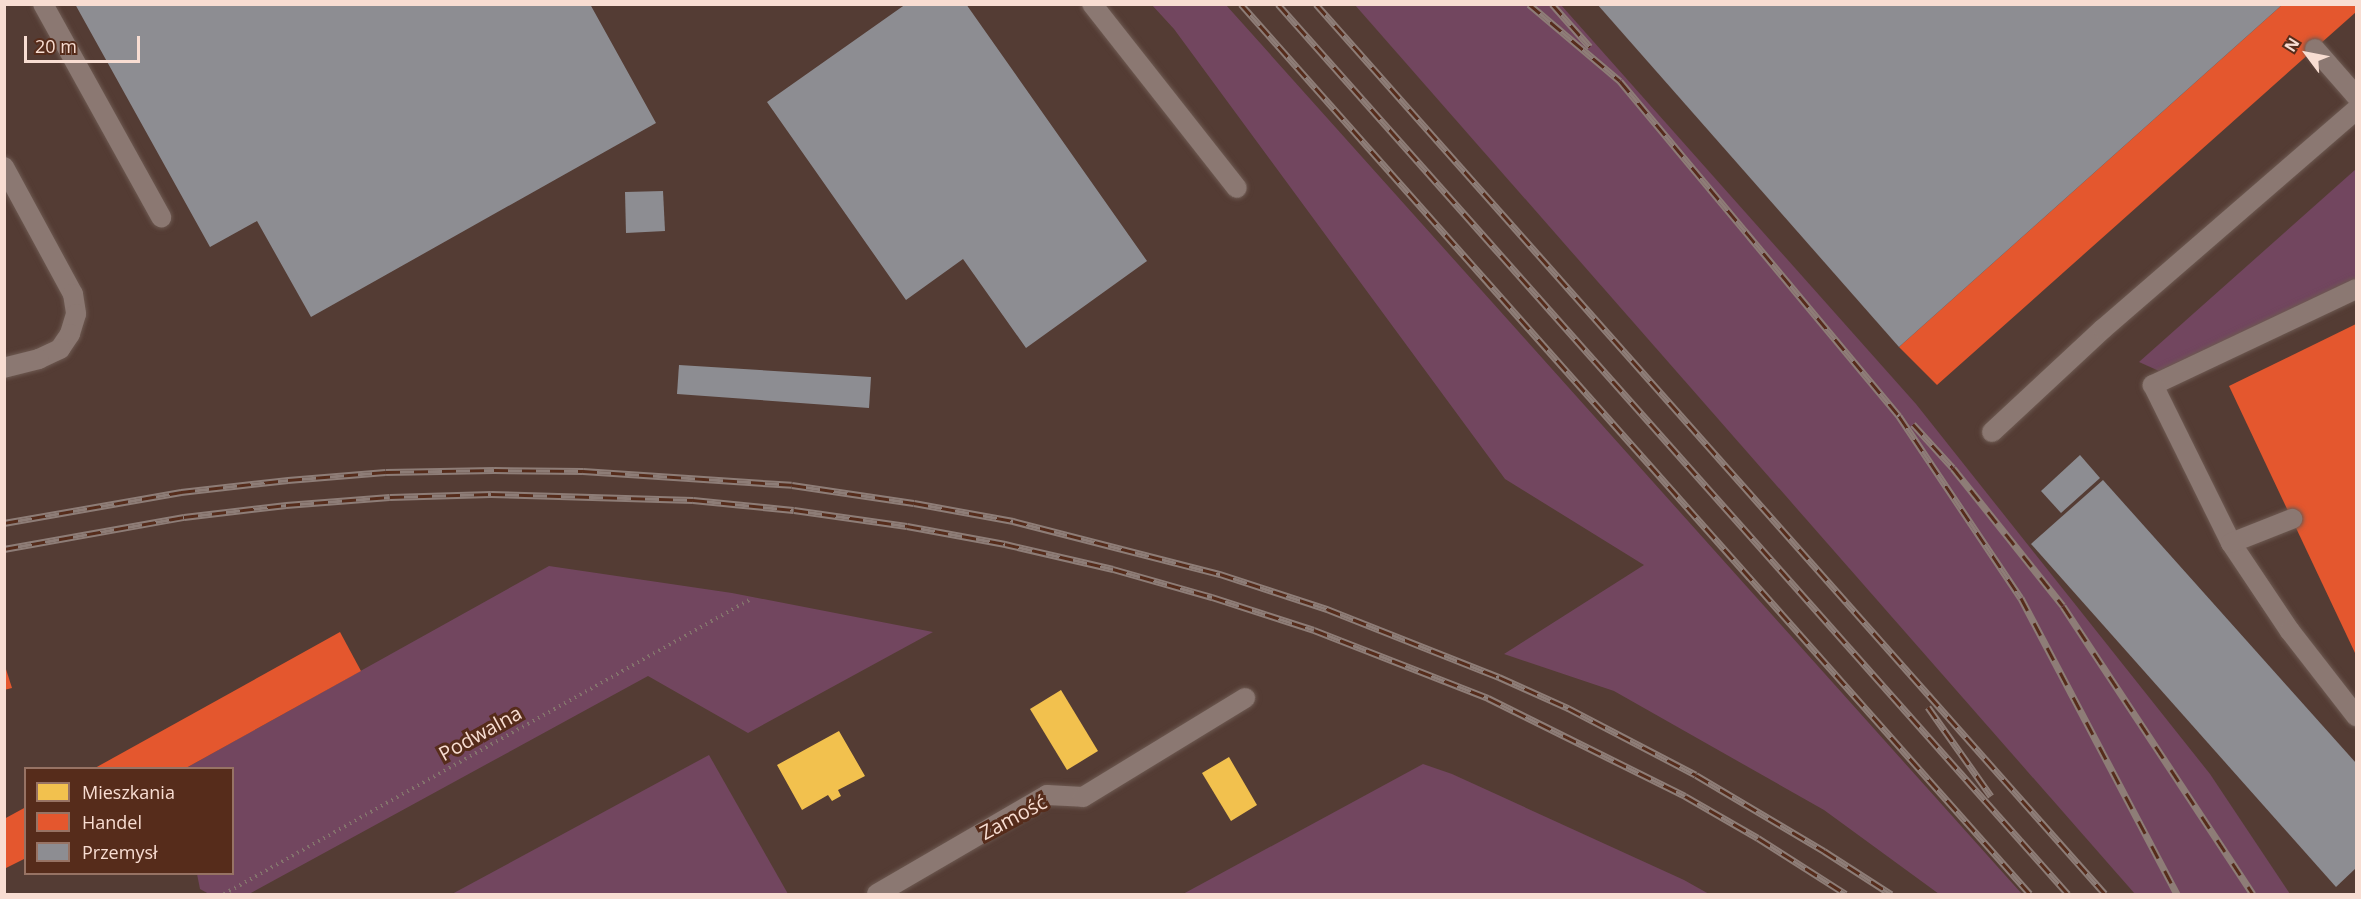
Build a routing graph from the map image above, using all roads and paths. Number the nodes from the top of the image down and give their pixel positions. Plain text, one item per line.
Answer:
1 (43, 4) edge
2 (1092, 4) edge
3 (2315, 49) dead end
4 (2356, 96) edge
5 (2356, 110) edge
6 (4, 167) edge
7 (1237, 188) dead end
8 (161, 217) dead end
9 (2356, 289) edge
10 (4, 368) edge
11 (1992, 432) dead end
12 (2292, 519) dead end
13 (2231, 543) junction
14 (751, 599) dead end
15 (1245, 698) dead end
16 (2356, 716) edge
17 (224, 894) edge
18 (877, 894) edge

1 - 8 lane
2 - 7 lane
3 - 4 lane
5 - 11 lane
6 - 10 lane
9 - 13 lane
12 - 13 lane
13 - 16 lane
14 - 17 path, Podwalna
15 - 18 lane, Zamość

